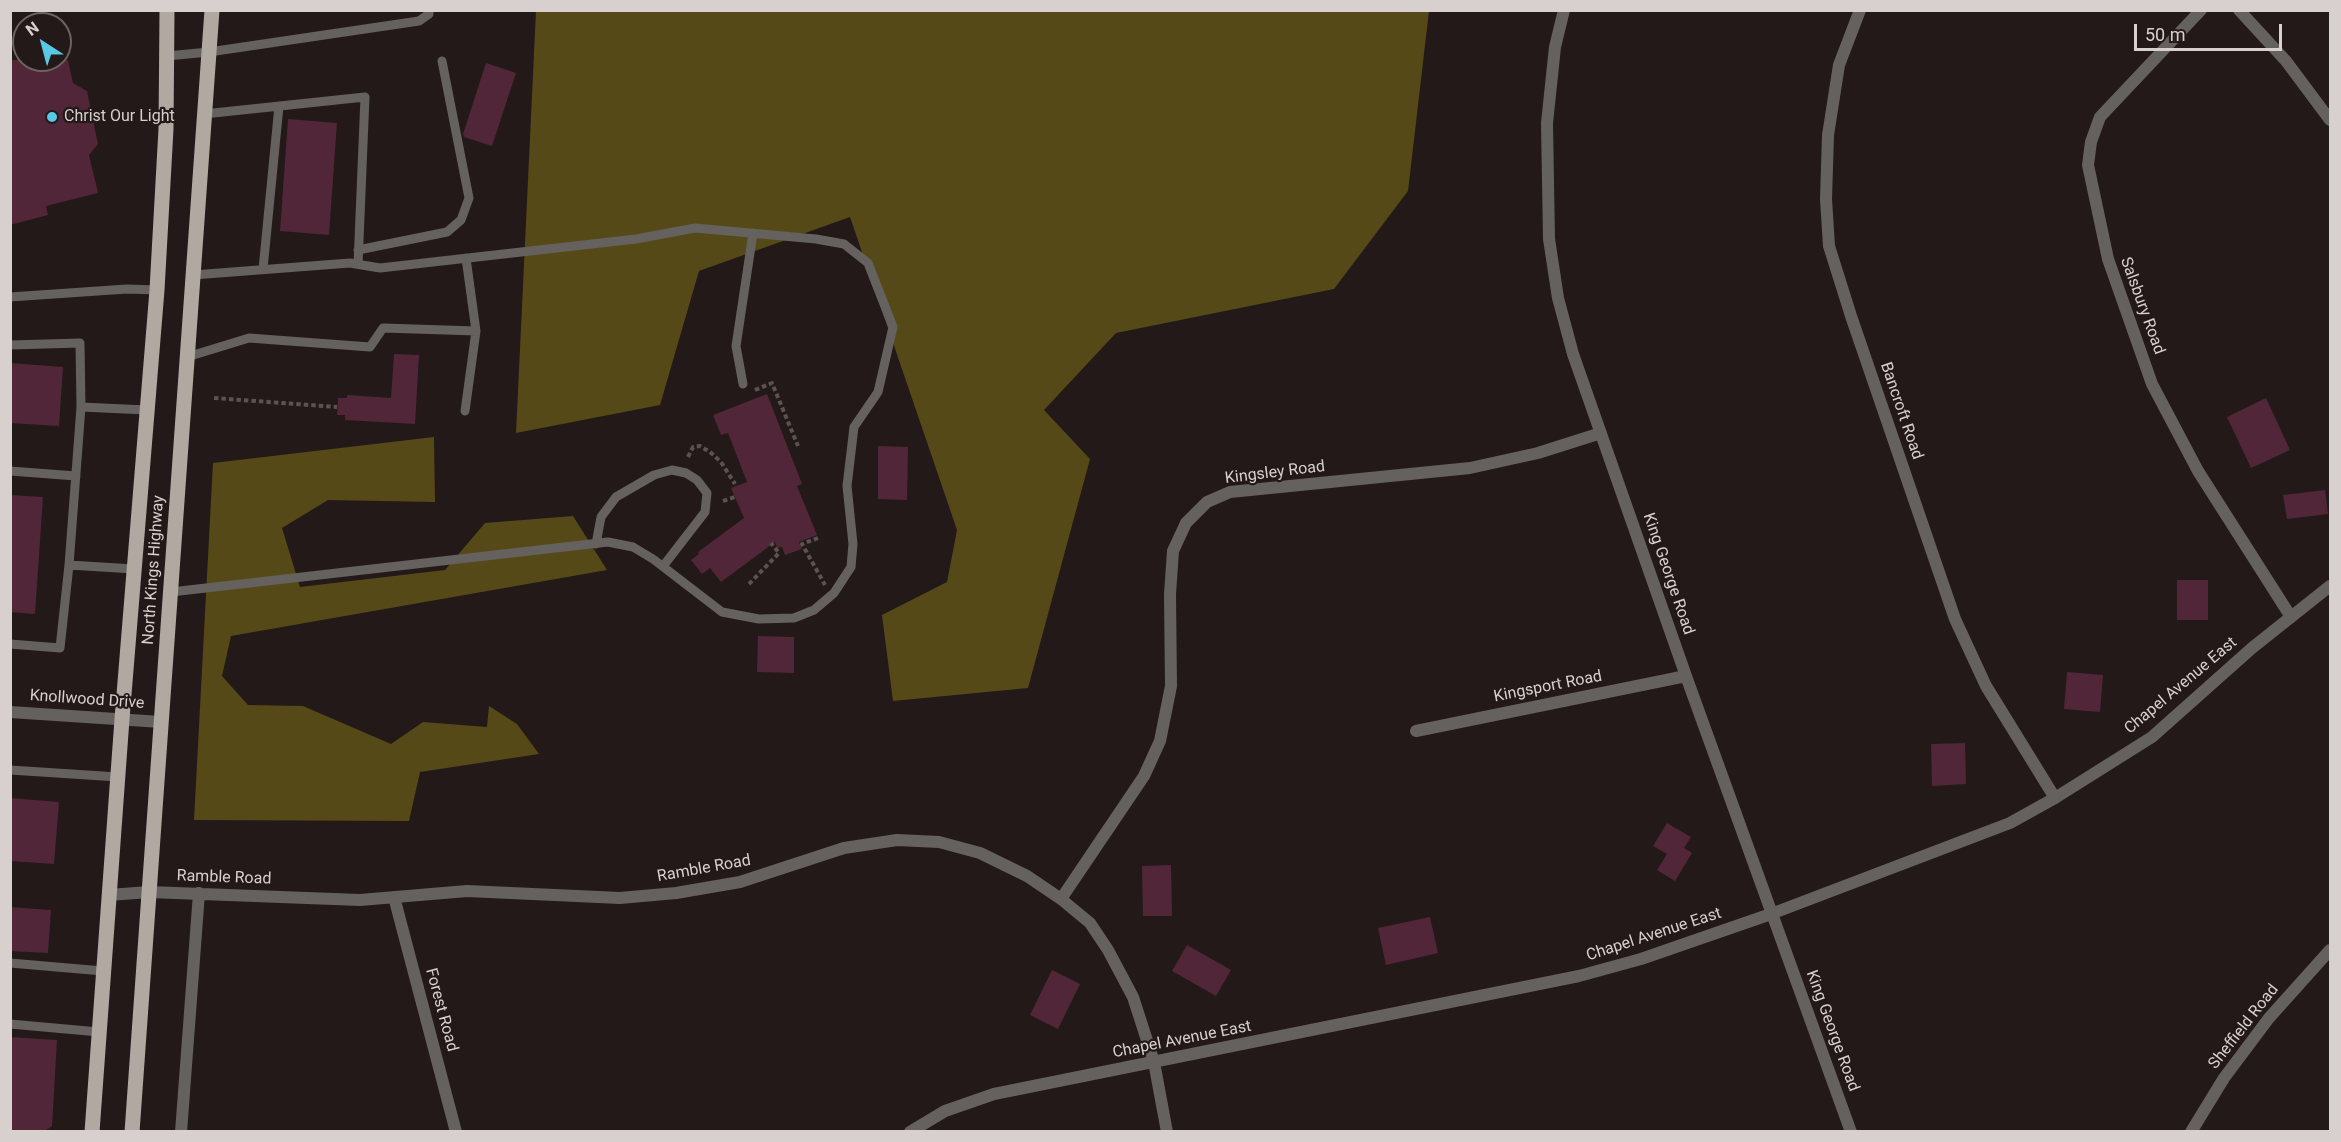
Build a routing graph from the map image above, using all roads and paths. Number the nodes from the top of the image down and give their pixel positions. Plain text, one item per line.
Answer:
1 (167, 10) edge
2 (212, 10) edge
3 (429, 10) edge
4 (1564, 10) edge
5 (1860, 10) edge
6 (2200, 10) edge
7 (2239, 10) edge
8 (209, 52) junction
9 (167, 56) junction
10 (442, 61) dead end
11 (279, 106) junction
12 (204, 114) junction
13 (2331, 120) edge
14 (753, 233) junction
15 (358, 250) junction
16 (466, 258) junction
17 (358, 264) junction
18 (264, 269) junction
19 (193, 275) junction
20 (157, 290) junction
21 (10, 297) edge
22 (476, 331) junction
23 (10, 345) edge
24 (187, 357) junction
25 (745, 388) joint
26 (214, 398) dead end
27 (81, 407) junction
28 (337, 407) dead end
29 (147, 410) junction
30 (465, 411) dead end
31 (1601, 433) junction
32 (798, 446) dead end
33 (688, 457) dead end
34 (10, 471) edge
35 (76, 476) junction
36 (735, 484) dead end
37 (735, 497) dead end
38 (723, 501) dead end
39 (818, 538) dead end
40 (771, 543) dead end
41 (596, 544) junction
42 (69, 565) junction
43 (664, 566) junction
44 (134, 569) junction
45 (749, 584) dead end
46 (2331, 586) edge
47 (171, 592) junction
48 (831, 596) junction
49 (2291, 617) junction
50 (10, 644) edge
51 (1686, 676) junction
52 (10, 712) edge
53 (122, 719) junction
54 (161, 722) junction
55 (1416, 731) dead end
56 (10, 770) edge
57 (118, 777) junction
58 (2055, 798) junction
59 (149, 892) junction
60 (199, 893) junction
61 (109, 895) junction
62 (394, 897) junction
63 (1061, 899) junction
64 (1771, 914) junction
65 (2331, 950) edge
66 (10, 963) edge
67 (104, 971) junction
68 (10, 1024) edge
69 (99, 1032) junction
70 (1154, 1062) junction
71 (92, 1131) edge
72 (132, 1131) edge
73 (181, 1131) edge
74 (456, 1131) edge
75 (910, 1131) edge
76 (1167, 1131) edge
77 (1851, 1131) edge
78 (2191, 1131) edge

1 - 9 main road, North Kings Highway
2 - 8 main road, North Kings Highway
3 - 8 lane
4 - 31 street, King George Road
5 - 58 street, Bancroft Road
6 - 49 street, Salsbury Road
7 - 13 street
8 - 9 lane
8 - 12 main road, North Kings Highway
9 - 20 main road, North Kings Highway
10 - 15 lane
11 - 12 lane
11 - 15 lane
11 - 18 lane
12 - 19 main road, North Kings Highway
14 - 16 lane
14 - 25 lane
14 - 48 lane
15 - 17 lane
16 - 17 lane
16 - 22 lane
17 - 18 lane
18 - 19 lane
19 - 24 main road, North Kings Highway
20 - 21 lane
20 - 29 main road, North Kings Highway
22 - 24 lane
22 - 30 lane
23 - 27 lane
24 - 47 main road, North Kings Highway
25 - 32 path
26 - 28 path
27 - 29 lane
27 - 35 lane
29 - 44 main road, North Kings Highway
31 - 51 street, King George Road
31 - 63 street, Kingsley Road
33 - 36 path
34 - 35 lane
35 - 42 lane
37 - 38 path
39 - 48 path
40 - 45 path
41 - 43 lane
41 - 43 lane
41 - 47 lane
42 - 44 lane
42 - 50 lane
43 - 48 lane
44 - 53 main road, North Kings Highway
46 - 49 street, Chapel Avenue East
47 - 54 main road, North Kings Highway
49 - 58 street, Chapel Avenue East
51 - 55 street, Kingsport Road
51 - 64 street, King George Road
52 - 53 street, Knollwood Drive
53 - 54 street, Knollwood Drive
53 - 57 main road, North Kings Highway
54 - 59 main road, North Kings Highway
56 - 57 lane
57 - 61 main road, North Kings Highway
58 - 64 street, Chapel Avenue East
59 - 60 street, Ramble Road
59 - 61 street, Ramble Road
59 - 72 main road, North Kings Highway
60 - 62 street, Ramble Road
60 - 73 street
61 - 67 main road, North Kings Highway
62 - 63 street, Ramble Road
62 - 74 street, Forest Road
63 - 70 street, Ramble Road
64 - 70 street, Chapel Avenue East
64 - 77 street, King George Road
65 - 78 street, Sheffield Road
66 - 67 lane
67 - 69 main road, North Kings Highway
68 - 69 lane
69 - 71 main road, North Kings Highway
70 - 75 street, Chapel Avenue East
70 - 76 street, Ramble Road

